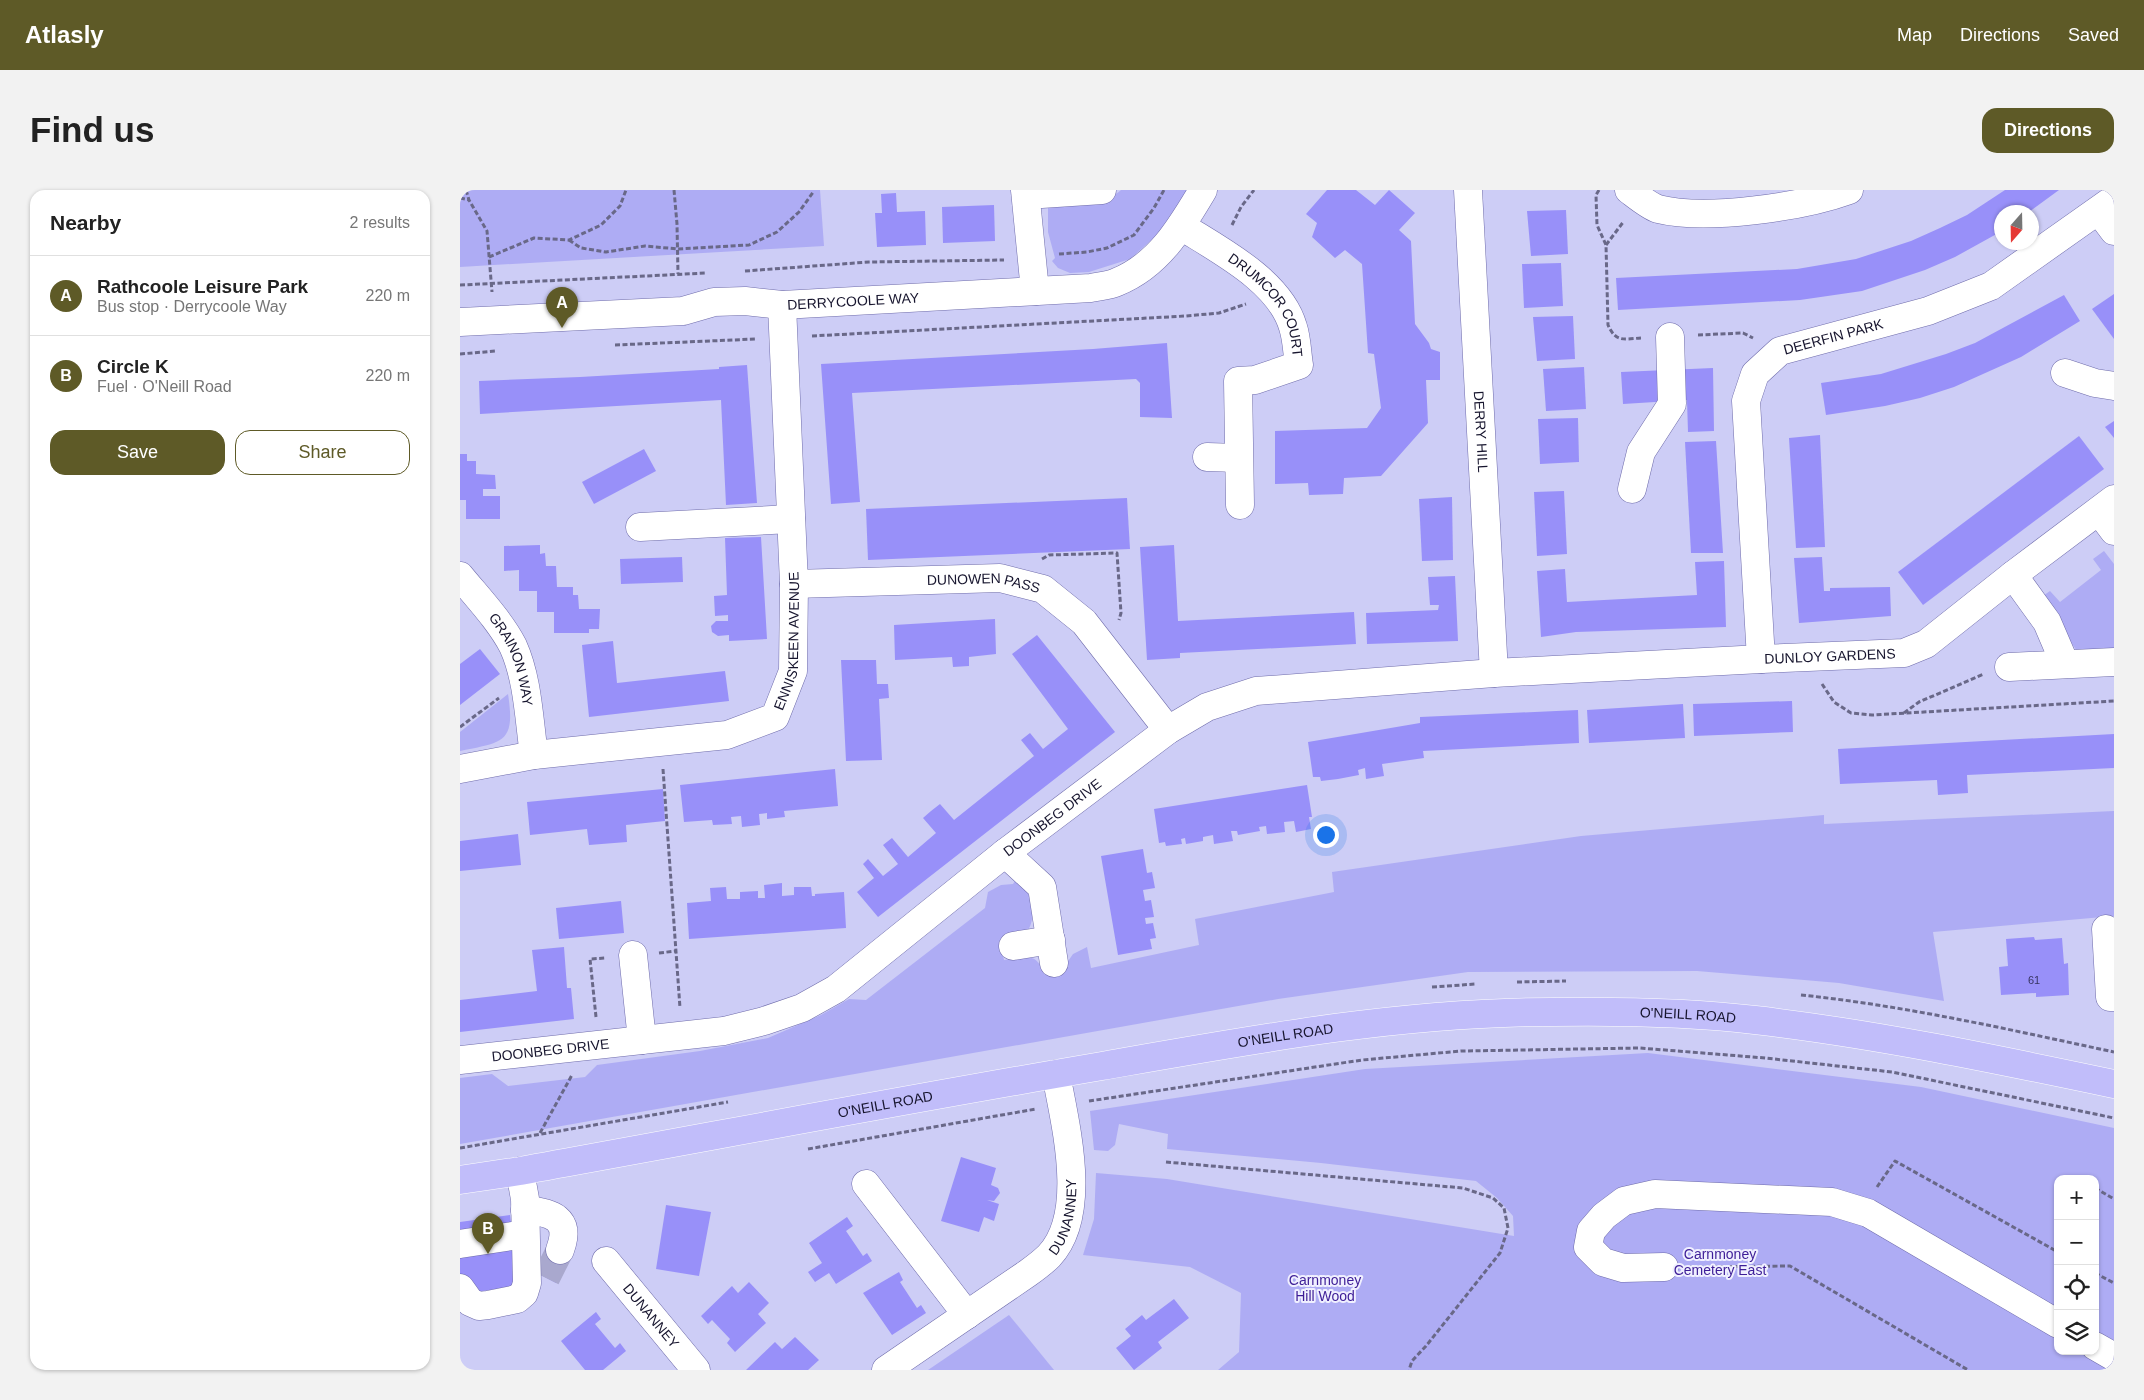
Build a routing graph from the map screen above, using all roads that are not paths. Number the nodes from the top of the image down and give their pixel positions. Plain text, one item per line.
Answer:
1 (1102, 190) edge
2 (1203, 190) edge
3 (1468, 190) edge
4 (1629, 190) edge
5 (1848, 190) edge
6 (1026, 193) edge
7 (2109, 213) edge
8 (1181, 226) junction
9 (1035, 291) junction
10 (782, 305) junction
11 (460, 322) edge
12 (1670, 337) road end
13 (2065, 373) dead end
14 (2114, 386) edge
15 (1207, 457) dead end
16 (1238, 458) junction
17 (1632, 489) dead end
18 (1240, 505) dead end
19 (2109, 514) edge
20 (791, 519) junction
21 (640, 527) dead end
22 (2013, 575) junction
23 (460, 576) edge
24 (794, 584) junction
25 (1761, 659) junction
26 (2114, 662) edge
27 (2065, 664) junction
28 (2009, 667) road end
29 (1494, 673) junction
30 (1168, 730) junction
31 (534, 755) junction
32 (460, 769) edge
33 (1005, 853) junction
34 (2106, 929) dead end
35 (1013, 946) dead end
36 (633, 955) dead end
37 (2114, 996) edge
38 (642, 1040) junction
39 (460, 1060) edge
40 (1056, 1074) junction
41 (2114, 1084) edge
42 (520, 1171) junction
43 (460, 1180) edge
44 (866, 1184) dead end
45 (525, 1222) junction
46 (460, 1244) edge
47 (560, 1250) tunnel mouth
48 (606, 1262) dead end
49 (1664, 1267) road end
50 (546, 1278) tunnel mouth
51 (460, 1288) edge
52 (517, 1299) junction
53 (967, 1315) junction
54 (2054, 1322) edge
55 (2099, 1348) edge
56 (2114, 1357) edge
57 (696, 1370) edge
58 (886, 1370) edge

1 - 6 street
2 - 8 street, DERRYCOOLE WAY
3 - 29 street, DERRY HILL
4 - 5 street
6 - 9 street
7 - 25 street, DEERFIN PARK
8 - 9 street, DERRYCOOLE WAY
8 - 16 street, DRUMCOR COURT
9 - 10 street, DERRYCOOLE WAY
10 - 11 street, DERRYCOOLE WAY
10 - 20 street, ENNISKEEN AVENUE
12 - 17 street
13 - 14 street
15 - 16 street
16 - 18 street, DRUMCOR COURT
19 - 22 street, DUNLOY GARDENS
20 - 21 street
20 - 24 street, ENNISKEEN AVENUE
22 - 25 street, DUNLOY GARDENS
22 - 27 street
23 - 31 street, GRAINON WAY
24 - 30 street, DUNOWEN PASS
24 - 31 street, ENNISKEEN AVENUE
25 - 29 street, DUNLOY GARDENS
26 - 27 street
27 - 28 street
29 - 30 street, DOONBEG DRIVE
30 - 33 street, DOONBEG DRIVE
31 - 32 street, ENNISKEEN AVENUE
33 - 35 street
33 - 38 street, DOONBEG DRIVE
34 - 37 street
36 - 38 street
38 - 39 street, DOONBEG DRIVE
40 - 41 main road, O'NEILL ROAD
40 - 42 main road, O'NEILL ROAD
40 - 53 street, DUNANNEY
42 - 43 main road, O'NEILL ROAD
42 - 45 street
44 - 53 street
45 - 46 street
45 - 47 street
45 - 52 street
48 - 57 street, DUNANNEY
49 - 54 street
50 - 52 street
51 - 52 street
53 - 58 street, DUNANNEY
55 - 56 street

